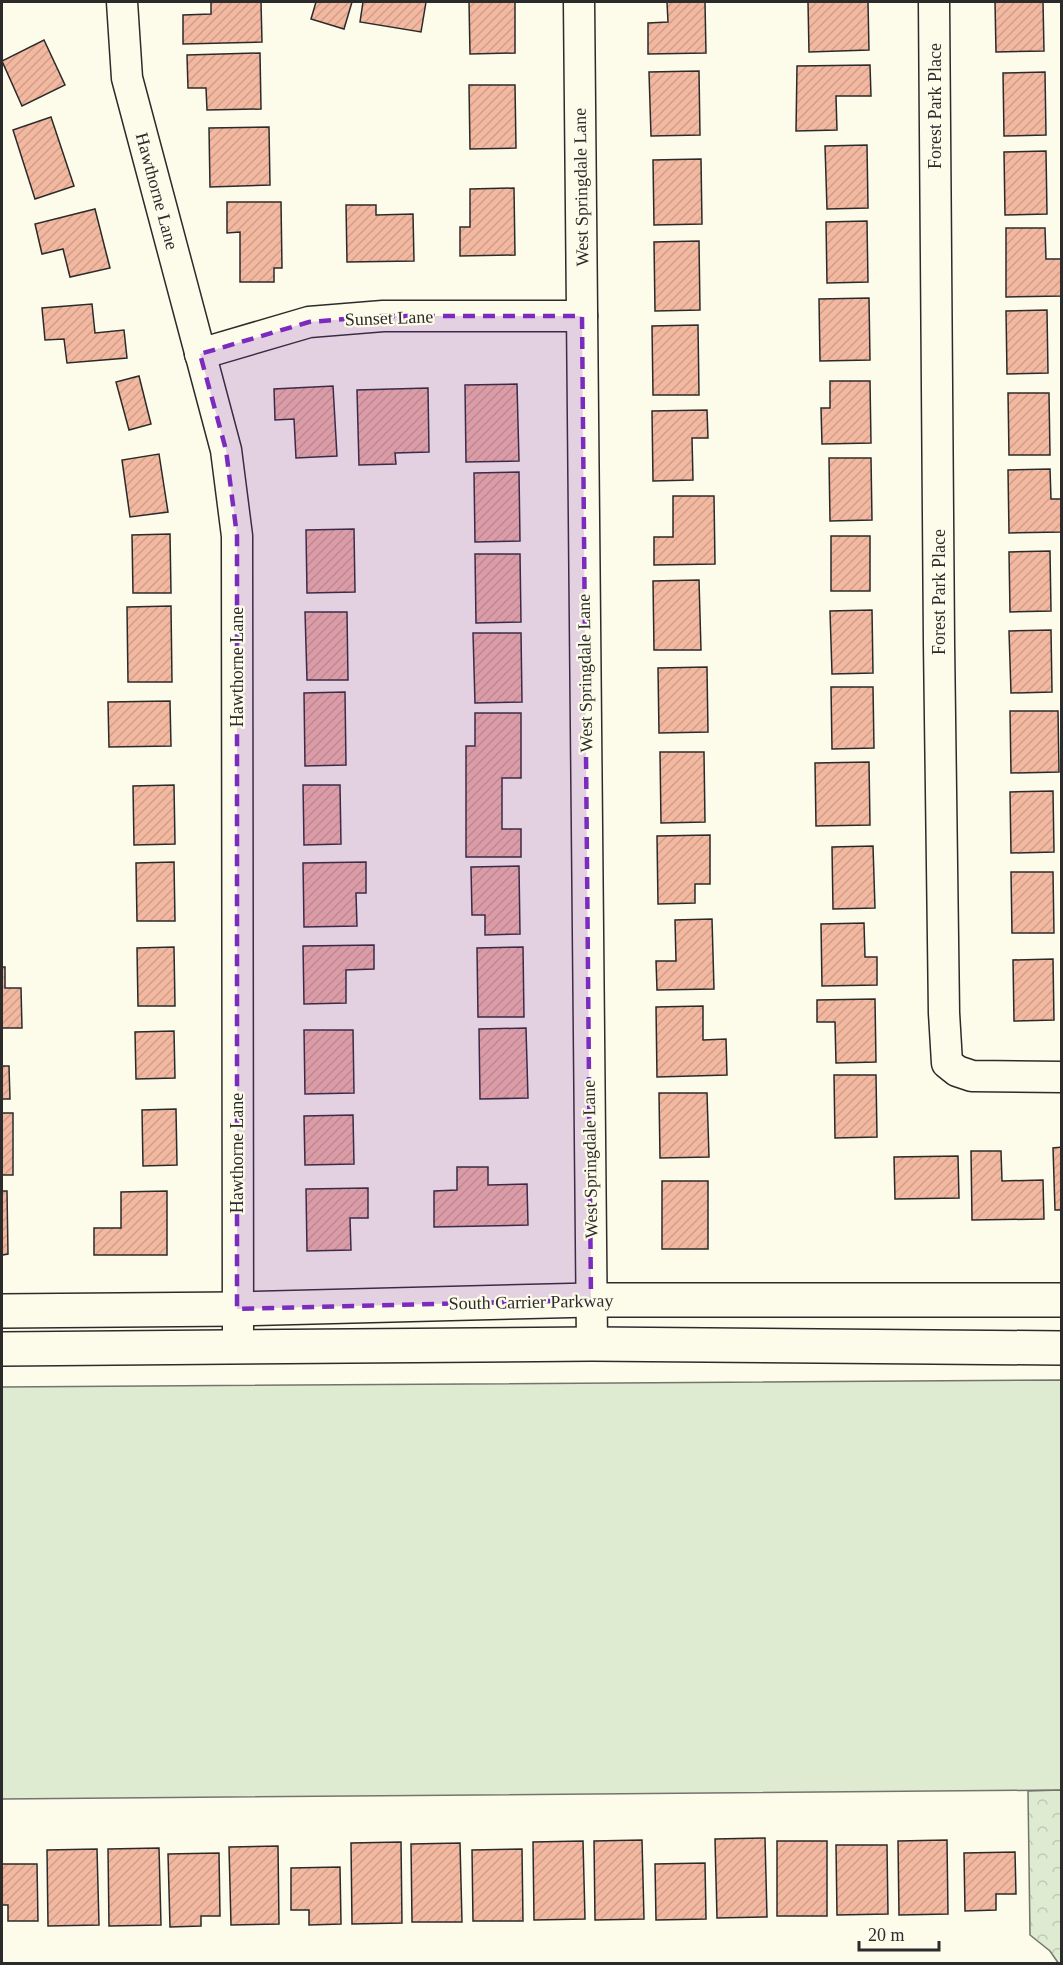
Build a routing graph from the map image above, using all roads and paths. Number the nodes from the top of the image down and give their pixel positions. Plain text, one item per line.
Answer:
1 (122, 2) edge
2 (579, 2) edge
3 (934, 2) edge
4 (582, 316) junction
5 (200, 354) junction
6 (1062, 1077) edge
7 (591, 1300) junction
8 (1062, 1300) edge
9 (237, 1309) junction
10 (2, 1311) edge
11 (592, 1344) junction
12 (238, 1346) junction
13 (1062, 1348) edge
14 (2, 1349) edge

1 - 5 street, Hawthorne Lane
2 - 4 street, West Springdale Lane
3 - 6 street, Forest Park Place
4 - 5 street, Sunset Lane
4 - 7 street, West Springdale Lane
5 - 9 street, Hawthorne Lane
7 - 8 main road, South Carrier Parkway
7 - 9 main road, South Carrier Parkway
7 - 11 street, West Springdale Lane
9 - 10 main road, South Carrier Parkway
9 - 12 street, Hawthorne Lane
11 - 12 main road
11 - 13 main road
12 - 14 main road

